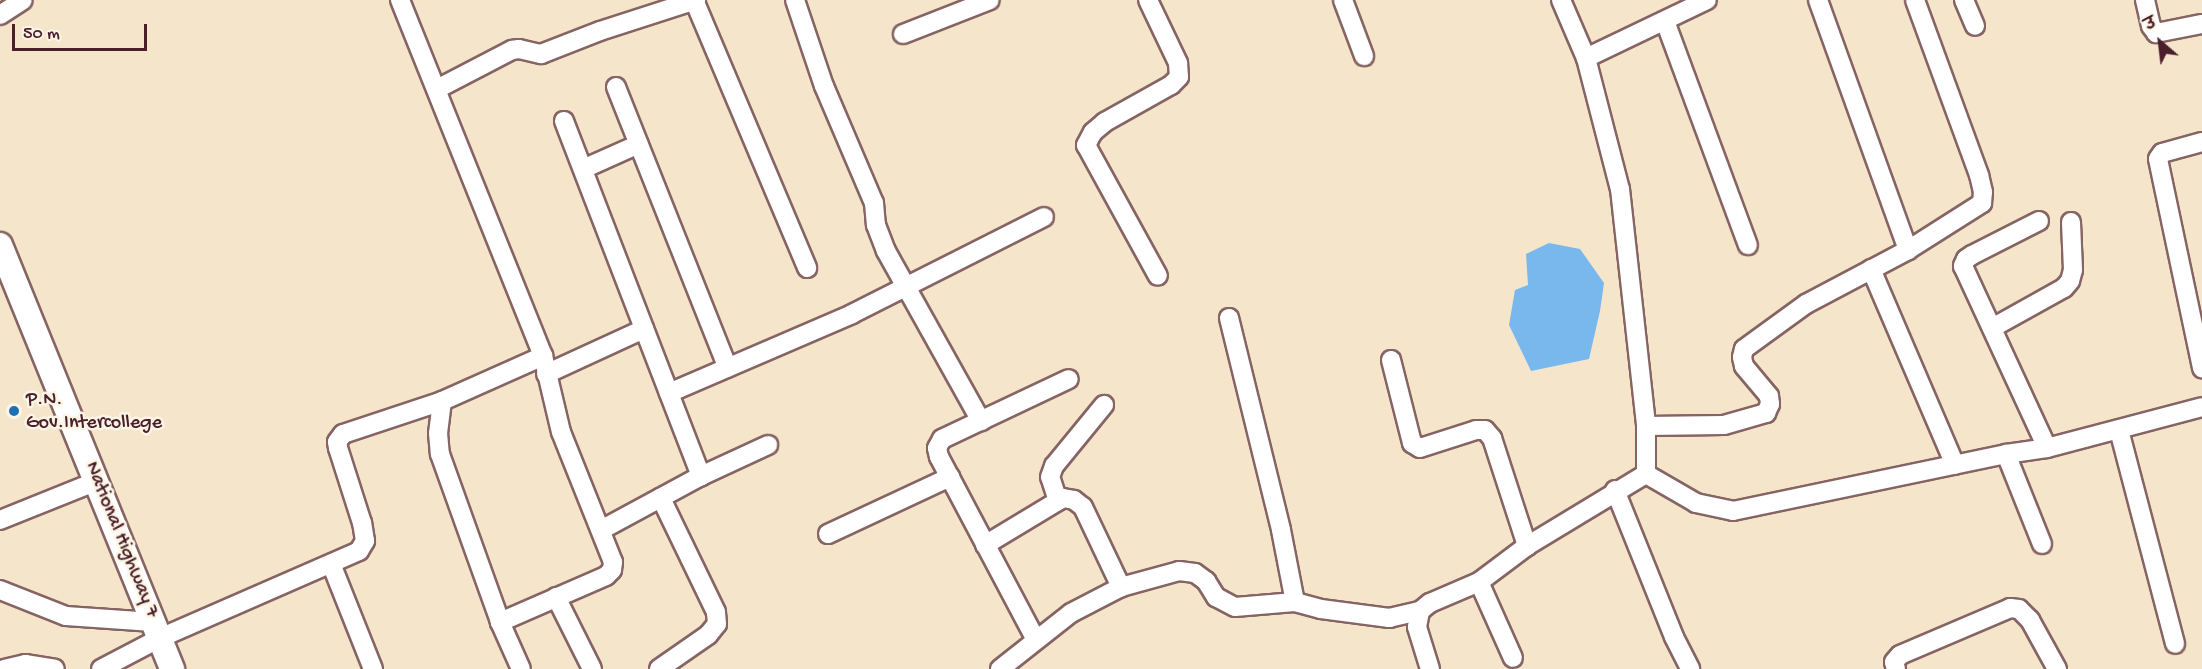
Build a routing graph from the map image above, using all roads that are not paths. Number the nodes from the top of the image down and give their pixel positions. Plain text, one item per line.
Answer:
1 (23, 0) edge
2 (400, 0) edge
3 (695, 0) edge
4 (795, 0) edge
5 (990, 0) edge
6 (1148, 0) edge
7 (1343, 0) edge
8 (1561, 0) edge
9 (1707, 0) edge
10 (1818, 0) edge
11 (1915, 0) edge
12 (1964, 0) edge
13 (2145, 0) edge
14 (665, 4) edge
15 (0, 15) edge
16 (1665, 21) junction
17 (2202, 24) edge
18 (1975, 26) dead end
19 (903, 34) dead end
20 (1364, 56) dead end
21 (1586, 58) junction
22 (616, 87) dead end
23 (437, 89) junction
24 (564, 121) dead end
25 (2202, 142) edge
26 (639, 144) junction
27 (583, 169) junction
28 (1044, 217) dead end
29 (2039, 221) dead end
30 (2071, 222) dead end
31 (0, 245) edge
32 (1748, 245) dead end
33 (1908, 250) junction
34 (807, 268) dead end
35 (1871, 269) junction
36 (1158, 276) dead end
37 (908, 287) junction
38 (1229, 318) dead end
39 (1992, 328) junction
40 (644, 329) junction
41 (1391, 360) dead end
42 (545, 365) junction
43 (728, 368) junction
44 (2202, 368) edge
45 (1069, 379) dead end
46 (669, 393) junction
47 (442, 401) junction
48 (1104, 405) dead end
49 (2202, 407) edge
50 (981, 421) junction
51 (1646, 426) junction
52 (2119, 430) junction
53 (768, 445) dead end
54 (2048, 448) junction
55 (2006, 454) junction
56 (1955, 465) junction
57 (1646, 474) junction
58 (700, 476) junction
59 (950, 477) junction
60 (97, 481) junction
61 (1615, 490) junction
62 (661, 498) junction
63 (1058, 501) junction
64 (0, 520) edge
65 (601, 530) junction
66 (828, 534) dead end
67 (2042, 544) dead end
68 (985, 545) junction
69 (1527, 546) junction
70 (332, 566) junction
71 (1479, 582) junction
72 (1121, 587) junction
73 (0, 590) edge
74 (556, 597) junction
75 (1295, 602) junction
76 (1420, 611) junction
77 (500, 622) junction
78 (157, 630) junction
79 (1036, 640) junction
80 (2175, 645) dead end
81 (1513, 658) dead end
82 (4, 669) edge
83 (55, 669) edge
84 (101, 669) edge
85 (172, 669) edge
86 (373, 669) edge
87 (521, 669) edge
88 (592, 669) edge
89 (659, 669) edge
90 (1000, 669) edge
91 (1430, 669) edge
92 (1690, 669) edge
93 (1896, 669) edge
94 (2057, 669) edge

1 - 15 street
2 - 23 street
3 - 14 street
3 - 34 street
4 - 37 street
5 - 19 street
6 - 36 street
7 - 20 street
8 - 21 street
9 - 16 street
10 - 33 street
11 - 33 street
12 - 18 street
13 - 17 street
14 - 23 street
16 - 21 street
16 - 32 street
21 - 51 street
22 - 26 street
23 - 42 street
24 - 27 street
25 - 44 street
26 - 27 street
26 - 43 street
27 - 40 street
28 - 37 street
29 - 39 street
30 - 39 street
31 - 60 main road, National Highway 7
33 - 35 street
35 - 51 street
35 - 56 street
37 - 43 street
37 - 50 street
38 - 75 street
39 - 54 street
40 - 42 street
40 - 46 street
41 - 69 street
42 - 47 street
42 - 65 street
43 - 46 street
45 - 50 street
46 - 58 street
47 - 70 street
47 - 77 street
48 - 63 street
49 - 52 street
50 - 59 street
51 - 57 street
52 - 54 street
52 - 80 street
53 - 58 street
54 - 55 street
55 - 56 street
55 - 67 street
56 - 57 street
57 - 61 street
58 - 62 street
59 - 66 street
59 - 68 street
60 - 64 street
60 - 78 main road, National Highway 7
61 - 69 street
61 - 92 street
62 - 65 street
62 - 89 street
63 - 68 street
63 - 72 street
65 - 74 street
68 - 79 street
69 - 71 street
70 - 78 street
70 - 86 street
71 - 76 street
71 - 81 street
72 - 75 street
72 - 79 street
73 - 78 street
74 - 77 street
74 - 88 street
75 - 76 street
76 - 91 street
77 - 87 street
78 - 84 street
78 - 85 main road, National Highway 7
79 - 90 street
82 - 83 street
93 - 94 street

